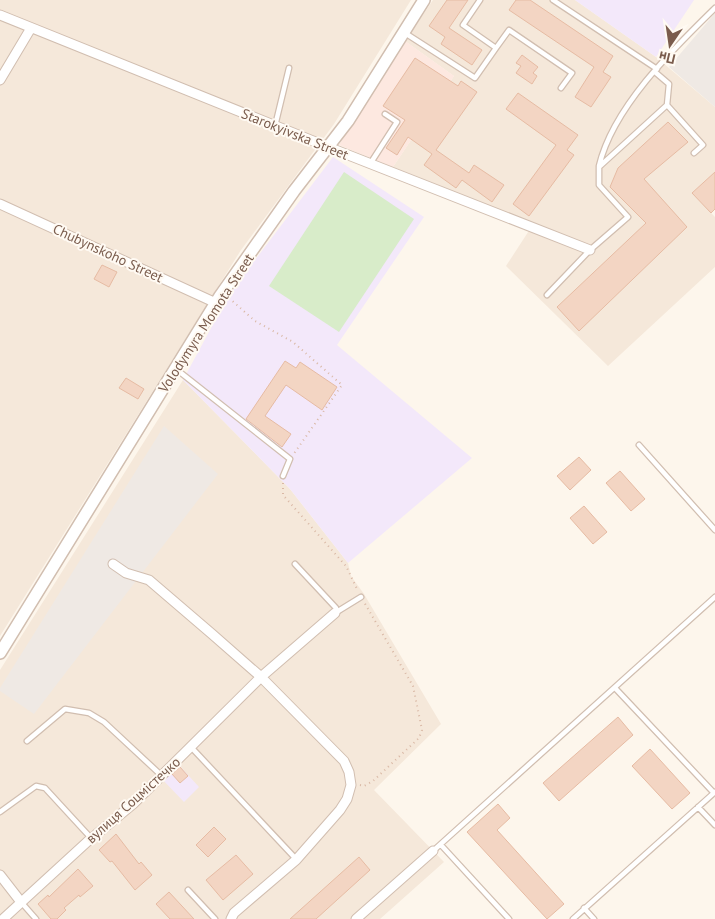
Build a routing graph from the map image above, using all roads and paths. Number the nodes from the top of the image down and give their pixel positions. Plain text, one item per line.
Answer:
1 (424, 0) edge
2 (480, 0) edge
3 (553, 0) edge
4 (715, 8) edge
5 (0, 15) edge
6 (31, 28) junction
7 (404, 32) junction
8 (496, 48) junction
9 (289, 68) dead end
10 (656, 70) junction
11 (0, 80) edge
12 (561, 88) dead end
13 (667, 105) junction
14 (385, 114) dead end
15 (275, 126) junction
16 (328, 147) junction
17 (694, 153) dead end
18 (370, 164) junction
19 (599, 167) junction
20 (0, 204) edge
21 (590, 250) junction
22 (222, 292) junction
23 (547, 295) dead end
24 (216, 303) junction
25 (175, 368) junction
26 (639, 445) dead end
27 (290, 458) junction
28 (283, 476) joint
29 (715, 530) edge
30 (113, 564) dead end
31 (295, 564) dead end
32 (361, 597) junction
33 (715, 597) edge
34 (335, 613) junction
35 (0, 653) edge
36 (261, 677) junction
37 (615, 688) junction
38 (27, 741) dead end
39 (191, 747) junction
40 (162, 776) junction
41 (350, 785) junction
42 (714, 793) edge
43 (698, 807) junction
44 (0, 812) edge
45 (715, 825) edge
46 (91, 838) junction
47 (441, 844) junction
48 (433, 851) joint
49 (296, 860) junction
50 (0, 875) edge
51 (188, 890) dead end
52 (21, 902) junction
53 (584, 908) junction
54 (3, 919) edge
55 (36, 919) edge
56 (215, 919) edge
57 (231, 919) edge
58 (356, 919) edge
59 (509, 919) edge
60 (573, 919) edge
61 (594, 919) edge

1 - 7 street, Volodymyra Momota Street
2 - 8 lane
3 - 10 lane
4 - 10 lane
5 - 6 street, Starokyivska Street
6 - 11 street
6 - 15 street, Starokyivska Street
7 - 8 lane
7 - 16 street, Volodymyra Momota Street
8 - 12 lane
9 - 15 lane
10 - 13 lane
10 - 19 lane
13 - 17 lane
13 - 19 lane
14 - 18 lane
15 - 16 street, Starokyivska Street
16 - 18 street, Starokyivska Street
16 - 22 street, Volodymyra Momota Street
18 - 21 street, Starokyivska Street
19 - 21 lane
20 - 24 street, Chubynskoho Street
21 - 23 lane
22 - 24 street, Volodymyra Momota Street
22 - 27 path
24 - 25 street, Volodymyra Momota Street
25 - 27 lane
25 - 35 street, Volodymyra Momota Street
26 - 29 lane
27 - 28 lane
28 - 32 path
30 - 36 street
31 - 34 lane
32 - 34 lane
32 - 41 path
33 - 37 lane
34 - 36 street, вулиця Соцмістечко
36 - 39 street, вулиця Соцмістечко
36 - 41 street
37 - 42 lane
37 - 47 lane
38 - 40 lane
39 - 40 street, вулиця Соцмістечко
39 - 49 lane
40 - 46 street, вулиця Соцмістечко
41 - 49 street
42 - 43 lane
43 - 45 lane
43 - 53 lane
44 - 46 lane
46 - 52 street, вулиця Соцмістечко
47 - 48 lane
47 - 59 lane
48 - 58 street
49 - 57 street
50 - 52 street
51 - 56 lane
52 - 54 street, вулиця Соцмістечко
52 - 55 lane
53 - 60 lane
53 - 61 lane

